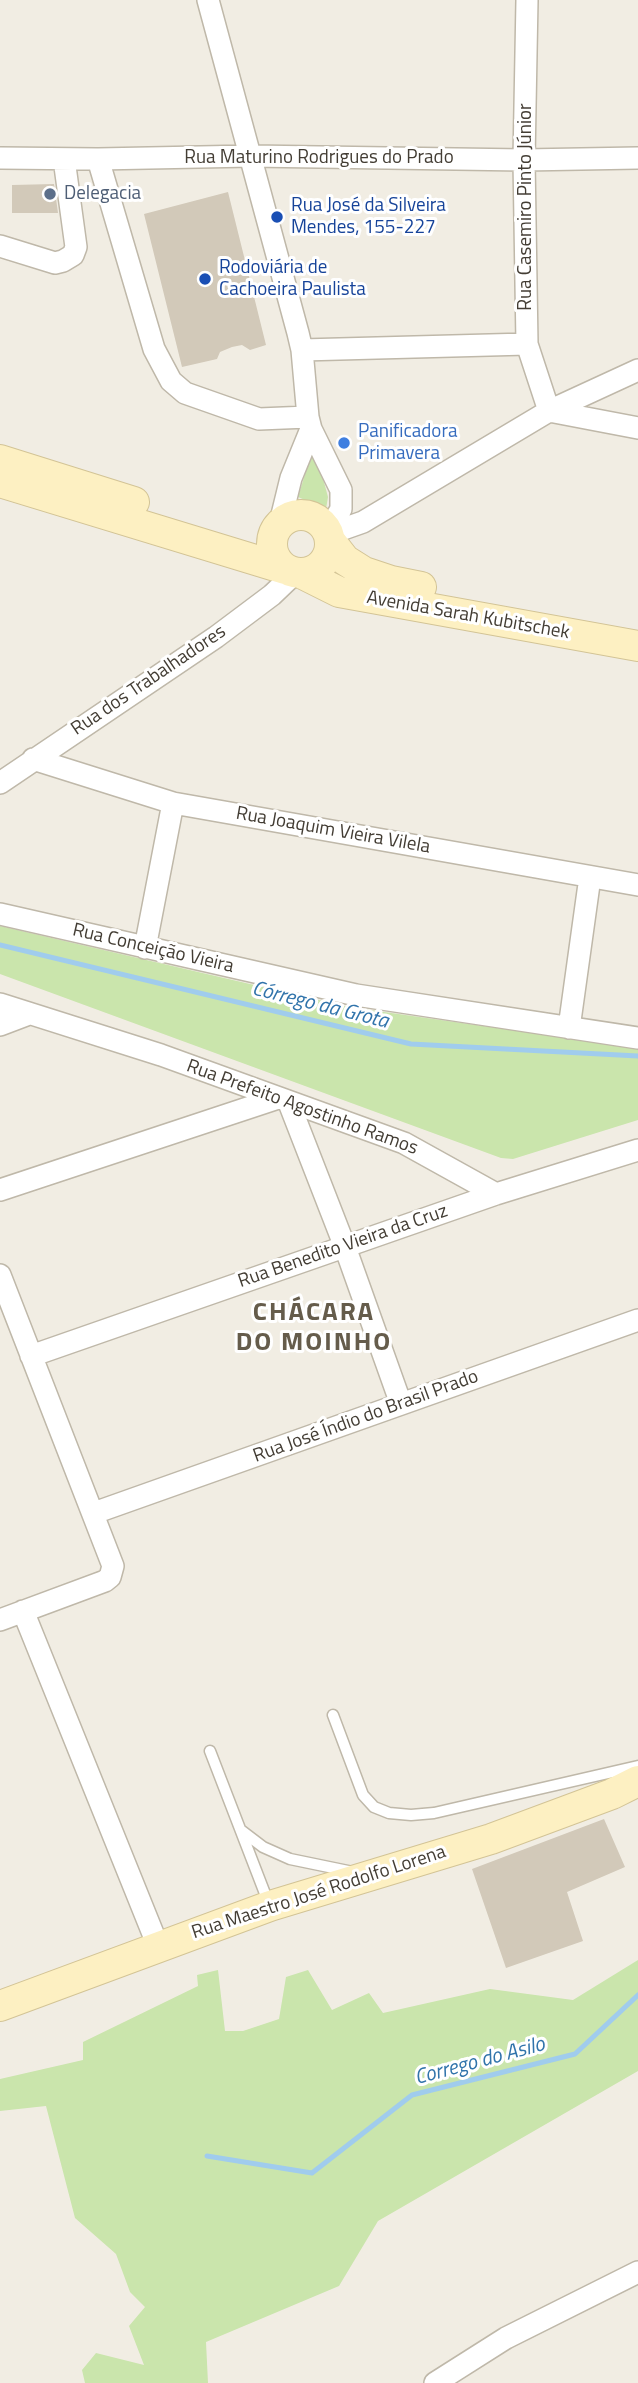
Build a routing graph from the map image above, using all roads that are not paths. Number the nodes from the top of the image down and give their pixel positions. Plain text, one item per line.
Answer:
1 (208, 0) edge
2 (527, 0) edge
3 (251, 156) junction
4 (0, 158) edge
5 (638, 158) edge
6 (64, 159) junction
7 (99, 159) junction
8 (524, 160) junction
9 (0, 246) edge
10 (527, 344) junction
11 (302, 350) junction
12 (638, 370) edge
13 (549, 411) junction
14 (309, 423) junction
15 (638, 428) edge
16 (0, 460) edge
17 (0, 482) edge
18 (161, 522) junction
19 (329, 535) junction
20 (287, 556) junction
21 (638, 626) edge
22 (638, 646) edge
23 (33, 760) junction
24 (0, 783) edge
25 (173, 803) junction
26 (590, 877) junction
27 (638, 885) edge
28 (0, 914) edge
29 (145, 948) junction
30 (0, 1004) edge
31 (29, 1014) junction
32 (0, 1025) edge
33 (569, 1028) junction
34 (638, 1038) edge
35 (283, 1101) junction
36 (638, 1150) edge
37 (0, 1190) edge
38 (496, 1194) junction
39 (345, 1247) junction
40 (0, 1275) edge
41 (638, 1320) edge
42 (31, 1356) junction
43 (401, 1404) junction
44 (94, 1513) junction
45 (23, 1611) junction
46 (0, 1620) edge
47 (333, 1715) dead end
48 (209, 1751) dead end
49 (638, 1766) edge
50 (638, 1781) edge
51 (240, 1830) junction
52 (369, 1876) junction
53 (270, 1906) junction
54 (159, 1946) junction
55 (0, 2006) edge
56 (638, 2272) edge
57 (435, 2383) edge

1 - 3 street
2 - 8 street, Rua Casemiro Pinto Júnior
3 - 7 street, Rua Maturino Rodrigues do Prado
3 - 8 street, Rua Maturino Rodrigues do Prado
3 - 11 street
4 - 6 street, Rua Maturino Rodrigues do Prado
5 - 8 street, Rua Maturino Rodrigues do Prado
6 - 7 street, Rua Maturino Rodrigues do Prado
6 - 9 street
7 - 14 street
8 - 10 street, Rua Casemiro Pinto Júnior
10 - 11 street
10 - 13 street, Rua Casemiro Pinto Júnior
11 - 14 street
12 - 13 street
13 - 15 street
13 - 19 street
14 - 19 street
14 - 20 street
16 - 18 main road, Avenida Sarah Kubitschek
17 - 18 main road, Avenida Sarah Kubitschek
18 - 20 main road, Avenida Sarah Kubitschek
19 - 20 main road
19 - 20 main road
19 - 21 main road, Avenida Sarah Kubitschek
20 - 22 main road, Avenida Sarah Kubitschek
20 - 23 street, Rua dos Trabalhadores
23 - 24 street, Rua dos Trabalhadores
23 - 25 street, Rua Joaquim Vieira Vilela
25 - 26 street, Rua Joaquim Vieira Vilela
25 - 29 street
26 - 27 street, Rua Joaquim Vieira Vilela
26 - 33 street
28 - 29 street, Rua Conceição Vieira
29 - 33 street, Rua Conceição Vieira
30 - 31 street, Rua Prefeito Agostinho Ramos
31 - 32 street
31 - 35 street, Rua Prefeito Agostinho Ramos
33 - 34 street, Rua Conceição Vieira
35 - 37 street
35 - 38 street, Rua Prefeito Agostinho Ramos
35 - 39 street
36 - 38 street
38 - 39 street, Rua Benedito Vieira da Cruz
39 - 42 street, Rua Benedito Vieira da Cruz
39 - 43 street
40 - 42 street
41 - 43 street, Rua José Índio do Brasil Prado
42 - 44 street
43 - 44 street, Rua José Índio do Brasil Prado
44 - 45 street
45 - 46 street
45 - 54 street
47 - 49 lane
48 - 51 lane
50 - 52 main road, Rua Maestro José Rodolfo Lorena
51 - 52 lane
51 - 53 lane
52 - 53 main road, Rua Maestro José Rodolfo Lorena
53 - 54 main road, Rua Maestro José Rodolfo Lorena
54 - 55 main road, Rua Maestro José Rodolfo Lorena
56 - 57 street

